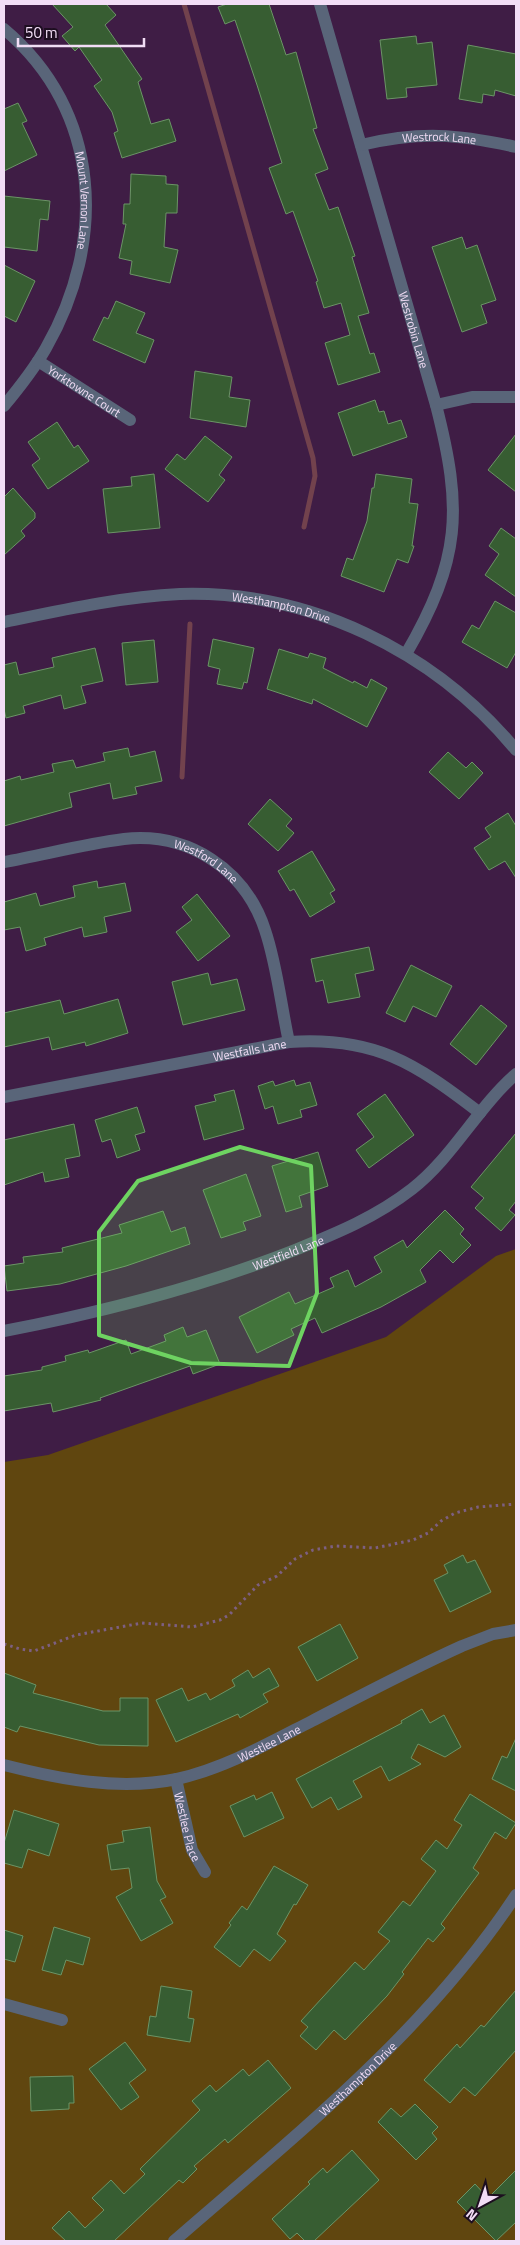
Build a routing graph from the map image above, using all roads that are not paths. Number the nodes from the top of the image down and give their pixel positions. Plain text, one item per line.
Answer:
1 (320, 4) edge
2 (4, 29) edge
3 (361, 145) junction
4 (516, 147) edge
5 (38, 361) junction
6 (516, 397) edge
7 (436, 405) junction
8 (4, 406) edge
9 (130, 420) dead end
10 (4, 622) edge
11 (406, 654) junction
12 (516, 750) edge
13 (4, 862) edge
14 (288, 1042) junction
15 (516, 1074) edge
16 (4, 1097) edge
17 (480, 1113) junction
18 (4, 1331) edge
19 (516, 1630) edge
20 (4, 1765) edge
21 (176, 1779) junction
22 (205, 1872) dead end
23 (516, 1894) edge
24 (4, 2004) edge
25 (62, 2020) dead end
26 (174, 2241) edge

1 - 3 street, Westrobin Lane
2 - 5 street, Mount Vernon Lane
3 - 4 street, Westrock Lane
3 - 7 street, Westrobin Lane
5 - 8 street, Mount Vernon Lane
5 - 9 street, Yorktowne Court
6 - 7 street
7 - 11 street, Westrobin Lane
10 - 11 street, Westhampton Drive
11 - 12 street, Westhampton Drive
13 - 14 street, Westford Lane
14 - 16 street, Westfalls Lane
14 - 17 street, Westfalls Lane
15 - 17 street, Westfield Lane
17 - 18 street, Westfield Lane
19 - 21 street, Westlee Lane
20 - 21 street, Westlee Lane
21 - 22 street, Westlee Place
23 - 26 street, Westhampton Drive
24 - 25 street

